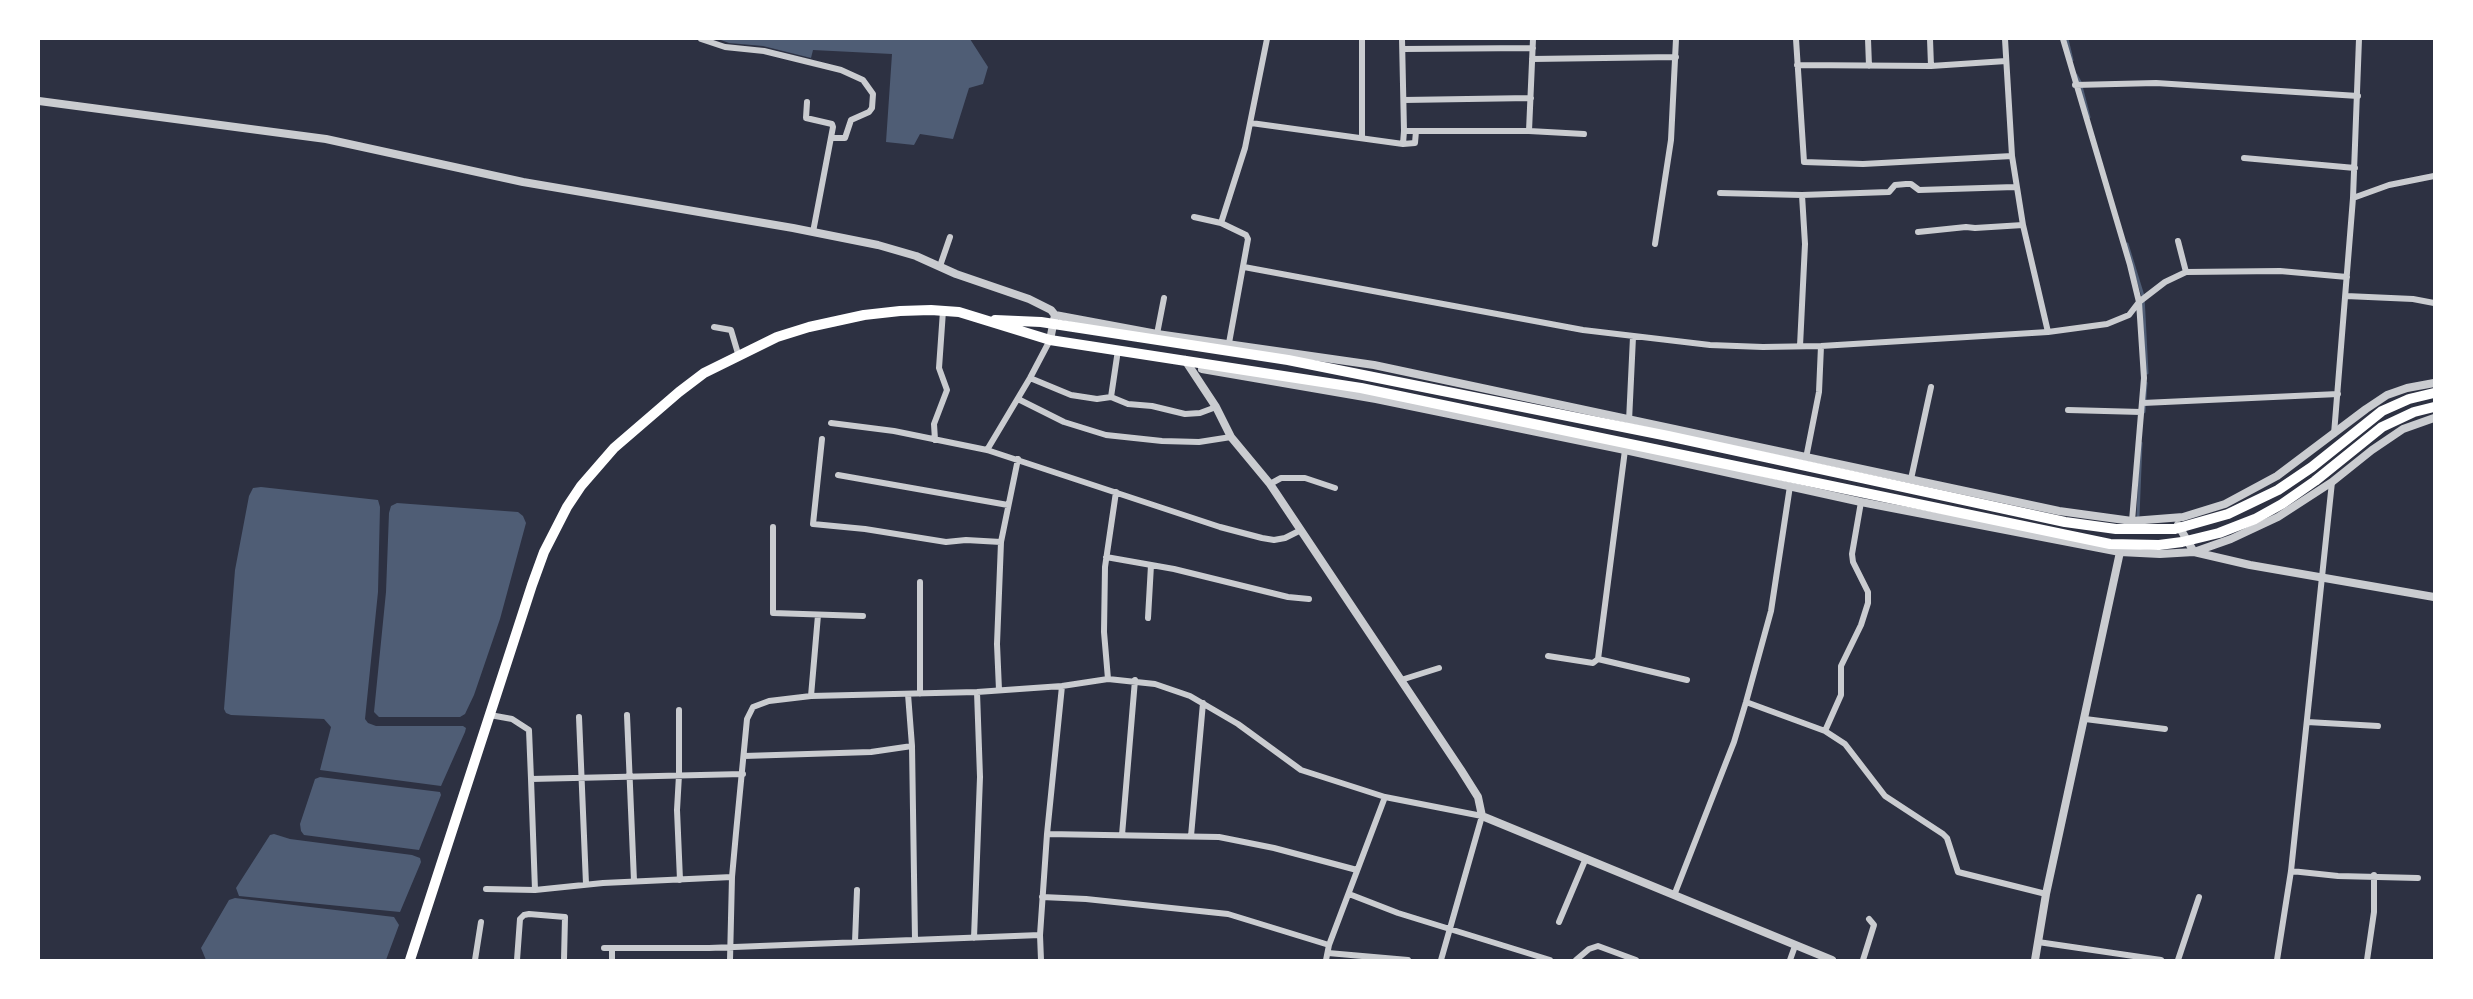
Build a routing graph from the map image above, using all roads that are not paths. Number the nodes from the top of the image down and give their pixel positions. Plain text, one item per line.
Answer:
1 (701, 39) edge
2 (1267, 39) edge
3 (1362, 39) edge
4 (1402, 39) edge
5 (1533, 39) edge
6 (1676, 39) edge
7 (1797, 39) edge
8 (1868, 39) edge
9 (1930, 39) edge
10 (2006, 39) edge
11 (2063, 39) edge
12 (2359, 39) edge
13 (1533, 48) junction
14 (1402, 49) junction
15 (1676, 57) junction
16 (1532, 59) junction
17 (2006, 60) junction
18 (1797, 65) junction
19 (1869, 66) junction
20 (1930, 66) junction
21 (2079, 84) junction
22 (2358, 96) junction
23 (1531, 98) junction
24 (1404, 100) junction
25 (39, 101) edge
26 (807, 102) dead end
27 (1251, 123) junction
28 (1404, 131) junction
29 (1416, 131) junction
30 (1529, 131) junction
31 (1584, 134) dead end
32 (831, 138) junction
33 (1362, 138) junction
34 (1403, 144) junction
35 (2012, 156) junction
36 (2244, 158) dead end
37 (2355, 168) junction
38 (2434, 176) edge
39 (2016, 187) junction
40 (1720, 193) dead end
41 (1802, 195) junction
42 (2354, 198) junction
43 (1194, 217) dead end
44 (1221, 224) junction
45 (2023, 225) junction
46 (813, 231) junction
47 (1918, 232) dead end
48 (950, 237) dead end
49 (2178, 241) dead end
50 (1655, 244) dead end
51 (940, 266) junction
52 (1244, 267) junction
53 (2186, 272) junction
54 (2347, 278) junction
55 (2346, 296) junction
56 (1164, 298) dead end
57 (2143, 299) junction
58 (2434, 303) edge
59 (943, 311) junction
60 (985, 320) junction
61 (1055, 320) junction
62 (714, 327) dead end
63 (2048, 332) junction
64 (1157, 334) junction
65 (1632, 337) junction
66 (1050, 340) junction
67 (1229, 343) junction
68 (1800, 346) junction
69 (1821, 346) junction
70 (1118, 350) junction
71 (739, 357) junction
72 (1187, 363) junction
73 (1030, 378) junction
74 (2434, 383) edge
75 (1931, 387) dead end
76 (2434, 393) edge
77 (2338, 394) junction
78 (1111, 398) junction
79 (1018, 399) junction
80 (2146, 403) junction
81 (1216, 407) junction
82 (2434, 407) edge
83 (2068, 410) dead end
84 (2141, 412) junction
85 (2434, 418) edge
86 (1629, 421) junction
87 (831, 423) dead end
88 (2334, 434) junction
89 (1231, 436) junction
90 (822, 439) dead end
91 (935, 440) junction
92 (987, 450) junction
93 (1625, 450) junction
94 (1806, 458) junction
95 (1018, 459) junction
96 (838, 475) dead end
97 (1911, 479) junction
98 (2332, 482) junction
99 (1270, 483) junction
100 (1790, 486) junction
101 (1335, 488) dead end
102 (1116, 492) junction
103 (1861, 502) junction
104 (1008, 505) junction
105 (2174, 518) junction
106 (2132, 521) junction
107 (773, 527) dead end
108 (1301, 530) junction
109 (1001, 542) junction
110 (2120, 552) junction
111 (2194, 552) junction
112 (1106, 557) junction
113 (1151, 565) junction
114 (2322, 576) junction
115 (920, 582) dead end
116 (2434, 597) edge
117 (1309, 599) dead end
118 (818, 615) junction
119 (863, 616) dead end
120 (1148, 618) dead end
121 (1548, 656) dead end
122 (1598, 659) junction
123 (1439, 668) dead end
124 (1108, 679) junction
125 (1135, 680) junction
126 (1401, 680) junction
127 (1687, 680) dead end
128 (1062, 686) junction
129 (999, 690) junction
130 (977, 692) junction
131 (908, 694) junction
132 (920, 694) junction
133 (811, 696) junction
134 (1746, 702) junction
135 (1203, 703) junction
136 (679, 710) dead end
137 (489, 714) junction
138 (627, 715) dead end
139 (579, 717) dead end
140 (2085, 718) junction
141 (2307, 722) junction
142 (2378, 726) dead end
143 (2165, 729) dead end
144 (1825, 731) junction
145 (912, 747) junction
146 (744, 756) junction
147 (742, 774) junction
148 (680, 775) junction
149 (582, 777) junction
150 (628, 777) junction
151 (531, 779) junction
152 (1385, 797) junction
153 (1482, 816) junction
154 (1047, 834) junction
155 (1122, 835) junction
156 (1191, 836) junction
157 (1586, 858) junction
158 (1357, 870) junction
159 (2291, 871) junction
160 (2374, 875) junction
161 (732, 877) junction
162 (2418, 878) dead end
163 (680, 880) junction
164 (634, 881) junction
165 (586, 884) junction
166 (486, 889) dead end
167 (535, 890) junction
168 (857, 890) dead end
169 (1349, 894) junction
170 (1675, 894) junction
171 (2046, 894) junction
172 (1042, 897) junction
173 (2199, 897) dead end
174 (1869, 919) dead end
175 (481, 922) dead end
176 (1558, 922) dead end
177 (1451, 928) junction
178 (1040, 935) junction
179 (974, 938) junction
180 (915, 940) junction
181 (855, 942) junction
182 (2038, 942) junction
183 (1329, 945) junction
184 (1795, 946) junction
185 (730, 947) junction
186 (604, 948) dead end
187 (612, 949) junction
188 (1327, 957) edge
189 (410, 960) edge
190 (475, 960) edge
191 (518, 960) edge
192 (564, 960) edge
193 (612, 960) edge
194 (730, 960) edge
195 (1041, 960) edge
196 (1408, 960) edge
197 (1441, 960) edge
198 (1550, 960) edge
199 (1576, 960) edge
200 (1636, 960) edge
201 (1790, 960) edge
202 (1832, 960) edge
203 (1863, 960) edge
204 (2034, 960) edge
205 (2161, 960) edge
206 (2178, 960) edge
207 (2277, 960) edge
208 (2367, 960) edge

1 - 32 street
2 - 27 street
3 - 33 street
4 - 14 street
5 - 13 street
6 - 15 street
7 - 18 street
8 - 19 street
9 - 20 street
10 - 17 street
11 - 21 street
12 - 22 street
13 - 14 street
13 - 16 street
14 - 24 street
15 - 16 street
15 - 50 street
16 - 23 street
17 - 20 street
17 - 35 street
18 - 19 street
18 - 35 street
19 - 20 street
21 - 22 street
21 - 57 street
22 - 37 street
23 - 24 street
23 - 30 street
24 - 28 street
25 - 46 street
26 - 32 street
27 - 33 street
27 - 44 street
28 - 29 street
28 - 34 street
29 - 30 street
29 - 34 street
30 - 31 street
32 - 46 street
33 - 34 street
35 - 39 street
36 - 37 street
37 - 42 street
38 - 42 street
39 - 41 street
39 - 45 street
40 - 41 street
41 - 68 street
42 - 54 street
43 - 44 street
44 - 52 street
45 - 47 street
45 - 63 street
46 - 51 street
48 - 51 street
49 - 53 street
51 - 61 street
52 - 65 street
52 - 67 street
53 - 54 street
53 - 57 street
54 - 55 street
55 - 58 street
55 - 77 street
56 - 64 street
57 - 63 street
57 - 80 street
59 - 60 highway
59 - 71 highway
59 - 91 street
60 - 61 highway
60 - 66 highway
61 - 64 street
61 - 66 street
61 - 76 highway
62 - 71 street
63 - 69 street
64 - 67 street
65 - 68 street
65 - 86 street
66 - 70 highway
66 - 73 street
67 - 86 street
68 - 69 street
69 - 94 street
70 - 72 highway
70 - 78 street
71 - 137 highway
72 - 81 street
72 - 82 highway
72 - 93 street
73 - 78 street
73 - 79 street
74 - 88 street
75 - 97 street
77 - 80 street
77 - 88 street
78 - 81 street
79 - 89 street
79 - 92 street
80 - 84 street
81 - 89 street
83 - 84 street
84 - 106 street
85 - 98 street
86 - 94 street
87 - 91 street
88 - 105 street
89 - 99 street
90 - 109 street
91 - 92 street
92 - 95 street
93 - 100 street
93 - 122 street
94 - 97 street
95 - 102 street
95 - 104 street
96 - 104 street
97 - 106 street
98 - 111 street
98 - 114 street
99 - 101 street
99 - 108 street
100 - 103 street
100 - 134 street
102 - 108 street
102 - 112 street
103 - 110 street
103 - 144 street
104 - 109 street
105 - 106 street
105 - 111 street
107 - 118 street
108 - 126 street
109 - 129 street
110 - 111 street
110 - 140 street
111 - 114 street
112 - 113 street
112 - 124 street
113 - 117 street
113 - 120 street
114 - 116 street
114 - 141 street
115 - 132 street
118 - 119 street
118 - 133 street
121 - 122 street
122 - 127 street
123 - 126 street
124 - 125 street
124 - 128 street
125 - 135 street
125 - 155 street
126 - 153 street
128 - 129 street
128 - 154 street
129 - 130 street
130 - 132 street
130 - 179 street
131 - 132 street
131 - 133 street
131 - 145 street
133 - 146 street
134 - 144 street
134 - 170 street
135 - 152 street
135 - 156 street
136 - 148 street
137 - 151 street
137 - 189 highway
138 - 150 street
139 - 149 street
140 - 143 street
140 - 171 street
141 - 142 street
141 - 159 street
144 - 171 street
145 - 146 street
145 - 180 street
146 - 147 street
147 - 148 street
147 - 161 street
148 - 150 street
148 - 163 street
149 - 150 street
149 - 151 street
149 - 165 street
150 - 164 street
151 - 167 street
152 - 153 street
152 - 158 street
153 - 157 street
153 - 177 street
154 - 155 street
154 - 172 street
155 - 156 street
156 - 158 street
157 - 170 street
157 - 176 street
158 - 169 street
159 - 160 street
159 - 207 street
160 - 162 street
160 - 208 street
161 - 163 street
161 - 185 street
163 - 164 street
164 - 165 street
165 - 167 street
166 - 167 street
168 - 181 street
169 - 177 street
169 - 183 street
170 - 184 street
171 - 182 street
172 - 178 street
172 - 183 street
173 - 206 street
174 - 203 street
175 - 190 street
177 - 197 street
177 - 198 street
178 - 179 street
178 - 195 street
179 - 180 street
180 - 181 street
181 - 185 street
182 - 204 street
182 - 205 street
183 - 188 street
184 - 201 street
184 - 202 street
185 - 187 street
185 - 194 street
186 - 187 street
187 - 193 street
188 - 196 street
191 - 192 street
199 - 200 street

